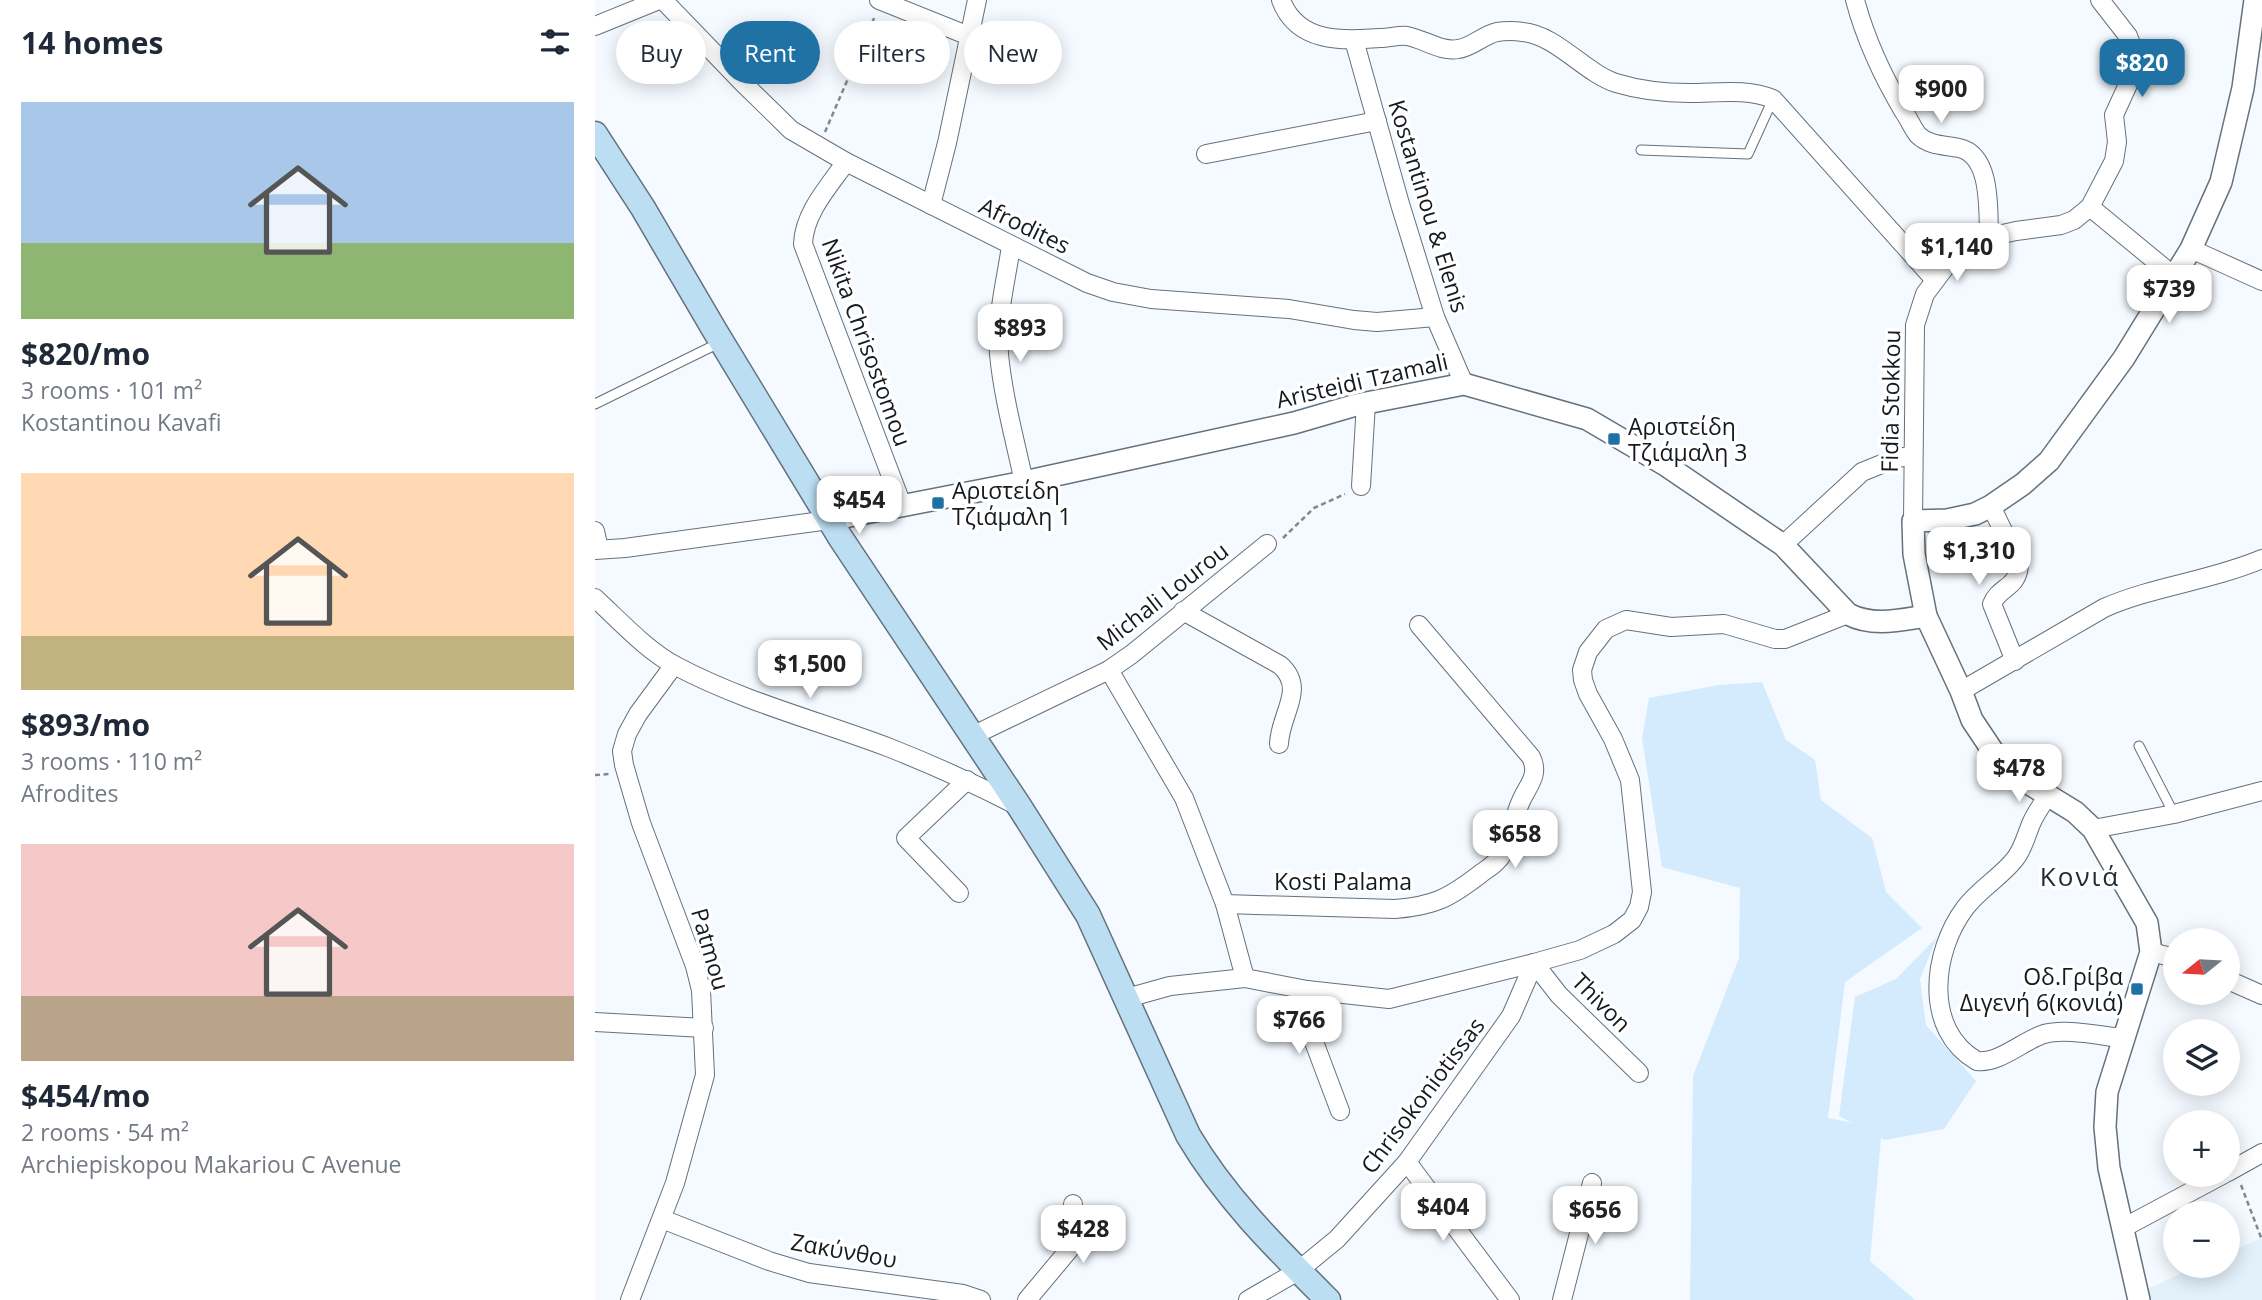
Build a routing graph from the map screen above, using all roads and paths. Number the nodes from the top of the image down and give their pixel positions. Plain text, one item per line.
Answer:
1 (661, 0) edge
2 (977, 0) edge
3 (1281, 0) edge
4 (1855, 0) edge
5 (2100, 0) edge
6 (2255, 0) edge
7 (880, 1) edge
8 (972, 21) edge
9 (595, 26) edge
10 (964, 34) edge
11 (1354, 40) junction
12 (964, 60) edge
13 (1773, 99) junction
14 (1377, 121) junction
15 (595, 134) edge
16 (819, 146) junction
17 (1641, 150) dead end
18 (1206, 154) dead end
19 (846, 162) junction
20 (931, 205) junction
21 (2090, 207) junction
22 (1989, 237) junction
23 (1011, 246) junction
24 (2191, 249) junction
25 (2175, 277) junction
26 (1934, 279) junction
27 (2262, 281) edge
28 (1435, 317) junction
29 (721, 342) junction
30 (1464, 384) junction
31 (1366, 403) junction
32 (595, 404) edge
33 (1913, 455) junction
34 (1024, 482) junction
35 (1361, 486) joint
36 (902, 505) junction
37 (1991, 506) junction
38 (829, 520) junction
39 (1913, 521) junction
40 (596, 543) edge
41 (1267, 544) joint
42 (1783, 545) junction
43 (2262, 559) edge
44 (595, 598) edge
45 (1183, 611) junction
46 (1848, 614) junction
47 (1926, 616) junction
48 (1419, 625) dead end
49 (2015, 661) junction
50 (674, 665) junction
51 (1109, 670) junction
52 (1961, 691) junction
53 (972, 736) junction
54 (1279, 744) dead end
55 (2139, 746) dead end
56 (967, 780) junction
57 (2262, 791) edge
58 (2047, 797) junction
59 (1019, 806) junction
60 (2175, 814) junction
61 (2093, 829) junction
62 (959, 893) dead end
63 (1225, 904) junction
64 (2151, 952) junction
65 (2163, 955) edge
66 (1534, 963) junction
67 (1245, 978) junction
68 (2240, 985) edge
69 (1307, 990) junction
70 (2262, 995) edge
71 (1127, 998) junction
72 (595, 1022) edge
73 (704, 1028) junction
74 (2123, 1038) junction
75 (1639, 1073) dead end
76 (1340, 1111) dead end
77 (2262, 1153) edge
78 (1407, 1162) junction
79 (2240, 1166) edge
80 (1592, 1183) dead end
81 (2201, 1187) edge
82 (2236, 1187) edge
83 (1073, 1204) dead end
84 (662, 1219) junction
85 (2123, 1228) junction
86 (2262, 1240) edge
87 (1298, 1271) junction
88 (930, 1295) edge
89 (630, 1300) edge
90 (981, 1300) edge
91 (1027, 1300) edge
92 (1248, 1300) edge
93 (1328, 1300) edge
94 (1510, 1300) edge
95 (1562, 1300) edge
96 (2139, 1300) edge

1 - 9 street
1 - 16 street, Afrodites
2 - 8 street
3 - 11 street
4 - 22 street
5 - 21 street
6 - 24 street
7 - 10 street
7 - 16 path
11 - 13 street
11 - 14 street, Kostantinou & Elenis
12 - 20 street
13 - 17 lane
13 - 26 street
14 - 18 street
14 - 28 street, Kostantinou & Elenis
15 - 29 main road
16 - 19 street, Afrodites
19 - 20 street, Afrodites
19 - 36 street, Nikita Chrisostomou
20 - 23 street, Afrodites
21 - 22 street, Fidia Stokkou
21 - 25 street
22 - 26 street, Fidia Stokkou
23 - 28 street, Afrodites
23 - 34 street
24 - 25 street
24 - 27 street
25 - 37 street
26 - 33 street, Fidia Stokkou
28 - 30 street, Kostantinou & Elenis
29 - 32 lane
29 - 38 main road
30 - 31 street, Aristeidi Tzamali
30 - 42 street, Aristeidi Tzamali
31 - 34 street, Aristeidi Tzamali
31 - 35 street
33 - 39 street, Fidia Stokkou
33 - 42 street
34 - 36 street, Aristeidi Tzamali
35 - 41 path
36 - 38 street, Aristeidi Tzamali
37 - 39 street
37 - 49 street
38 - 40 street
38 - 53 main road
39 - 47 street
41 - 45 street, Michali Lourou
42 - 46 street, Aristeidi Tzamali
43 - 49 street
44 - 50 street
45 - 51 street, Michali Lourou
45 - 54 street
46 - 47 street
46 - 66 street
47 - 52 street
48 - 63 street, Kosti Palama
49 - 52 street
50 - 56 street
50 - 73 street, Patmou
51 - 53 street, Michali Lourou
51 - 63 street
52 - 58 street
53 - 59 main road
55 - 60 lane
56 - 59 street
56 - 62 street
57 - 60 street
58 - 61 street
58 - 74 street
59 - 71 main road
60 - 61 street
61 - 64 street
63 - 67 street
64 - 65 street
64 - 74 street
66 - 69 street
66 - 75 street, Thivon
66 - 78 street, Chrisokoniotissas
67 - 69 street
67 - 71 street
68 - 70 street
69 - 76 street
71 - 87 main road
72 - 73 street
73 - 84 street, Patmou
74 - 85 street
77 - 79 street
78 - 87 street, Chrisokoniotissas
78 - 94 street
80 - 95 street
81 - 85 street
82 - 86 path
83 - 91 street
84 - 88 street, Ζακύνθου
84 - 89 street, Patmou
85 - 96 street
87 - 92 street, Chrisokoniotissas
87 - 93 main road
88 - 90 street, Ζακύνθου

